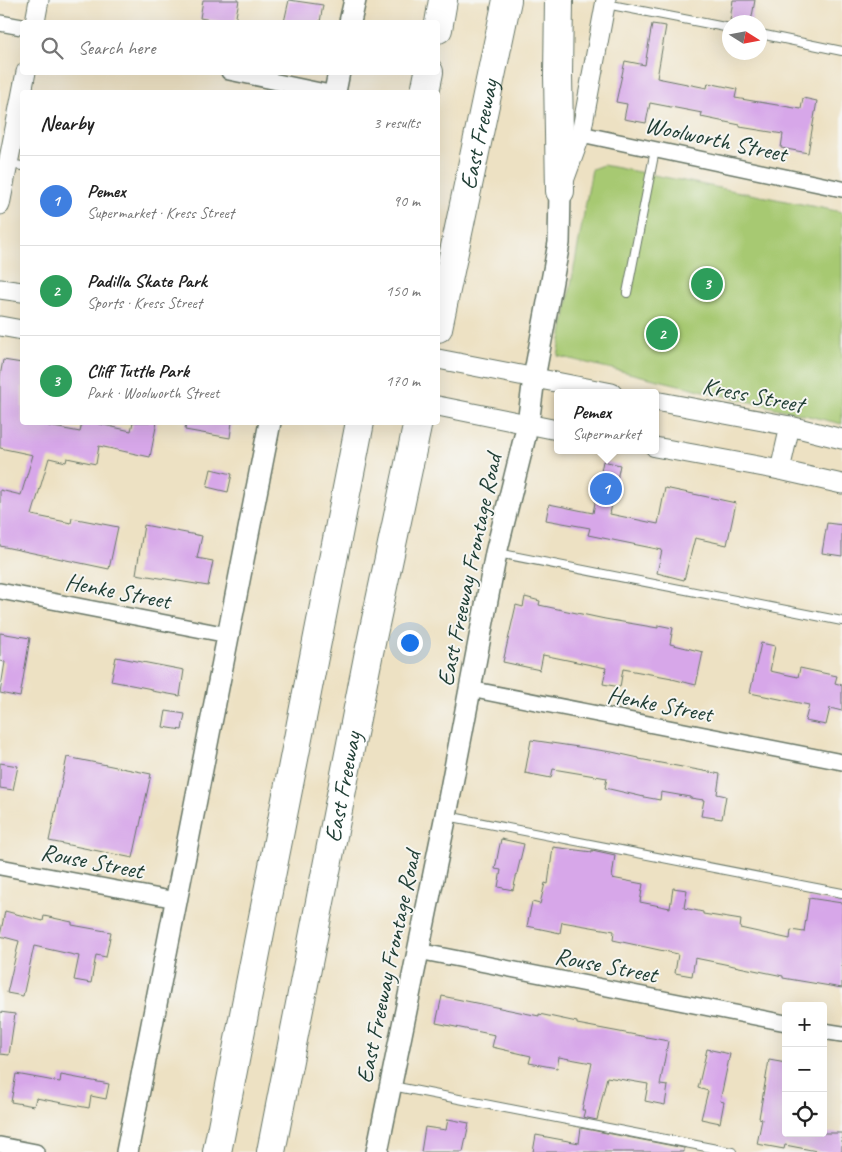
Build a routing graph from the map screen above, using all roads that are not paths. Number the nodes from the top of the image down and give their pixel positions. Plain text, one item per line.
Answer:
1 (39, 0) edge
2 (355, 0) edge
3 (443, 0) edge
4 (506, 0) edge
5 (559, 0) edge
6 (606, 2) edge
7 (35, 20) edge
8 (350, 20) edge
9 (440, 20) edge
10 (0, 23) edge
11 (722, 26) edge
12 (20, 27) edge
13 (767, 35) edge
14 (842, 51) edge
15 (26, 75) edge
16 (237, 75) edge
17 (338, 75) edge
18 (428, 75) edge
19 (274, 88) edge
20 (24, 90) edge
21 (300, 90) edge
22 (335, 90) edge
23 (425, 90) edge
24 (20, 128) edge
25 (581, 134) junction
26 (655, 150) junction
27 (16, 165) edge
28 (842, 189) edge
29 (560, 191) junction
30 (0, 205) edge
31 (0, 288) edge
32 (20, 292) edge
33 (627, 293) dead end
34 (440, 316) edge
35 (0, 326) edge
36 (20, 330) edge
37 (440, 359) edge
38 (534, 378) junction
39 (591, 389) edge
40 (659, 402) edge
41 (440, 406) edge
42 (528, 424) junction
43 (269, 425) edge
44 (417, 425) edge
45 (790, 426) junction
46 (554, 429) edge
47 (358, 431) edge
48 (842, 439) edge
49 (659, 449) edge
50 (780, 470) junction
51 (842, 484) edge
52 (496, 553) junction
53 (0, 591) edge
54 (842, 621) edge
55 (228, 635) junction
56 (470, 689) junction
57 (842, 762) edge
58 (446, 815) junction
59 (0, 866) edge
60 (842, 893) edge
61 (176, 900) junction
62 (418, 951) junction
63 (782, 1022) edge
64 (827, 1031) edge
65 (842, 1034) edge
66 (390, 1086) junction
67 (0, 1145) edge
68 (36, 1152) edge
69 (127, 1152) edge
70 (217, 1152) edge
71 (271, 1152) edge
72 (377, 1152) edge
73 (732, 1152) edge

1 - 7 street
2 - 8 main road
3 - 9 highway
4 - 34 highway, East Freeway
5 - 29 highway
6 - 11 lane
6 - 25 street, East Freeway Frontage Road
10 - 12 street
13 - 14 lane
15 - 20 street
16 - 19 street
17 - 22 main road
18 - 23 highway
19 - 21 street
24 - 27 street
25 - 26 street, Woolworth Street
25 - 29 street, East Freeway Frontage Road
26 - 28 street, Woolworth Street
26 - 33 lane
27 - 30 street
29 - 38 main road, East Freeway Frontage Road
31 - 32 street
35 - 36 street
37 - 38 street
38 - 39 street
38 - 42 main road, East Freeway Frontage Road
40 - 45 street, Kress Street
41 - 42 street
42 - 46 street
42 - 52 main road, East Freeway Frontage Road
43 - 55 main road
44 - 71 highway, East Freeway
45 - 48 street, Kress Street
45 - 50 street
47 - 70 highway
49 - 50 street
50 - 51 street
52 - 54 lane
52 - 56 main road, East Freeway Frontage Road
53 - 55 street, Henke Street
55 - 61 main road
56 - 57 street, Henke Street
56 - 58 main road, East Freeway Frontage Road
58 - 60 lane
58 - 62 main road, East Freeway Frontage Road
59 - 61 street, Rouse Street
61 - 69 main road
62 - 63 street, Rouse Street
62 - 66 main road, East Freeway Frontage Road
64 - 65 street
66 - 72 main road, East Freeway Frontage Road
66 - 73 lane
67 - 68 street

